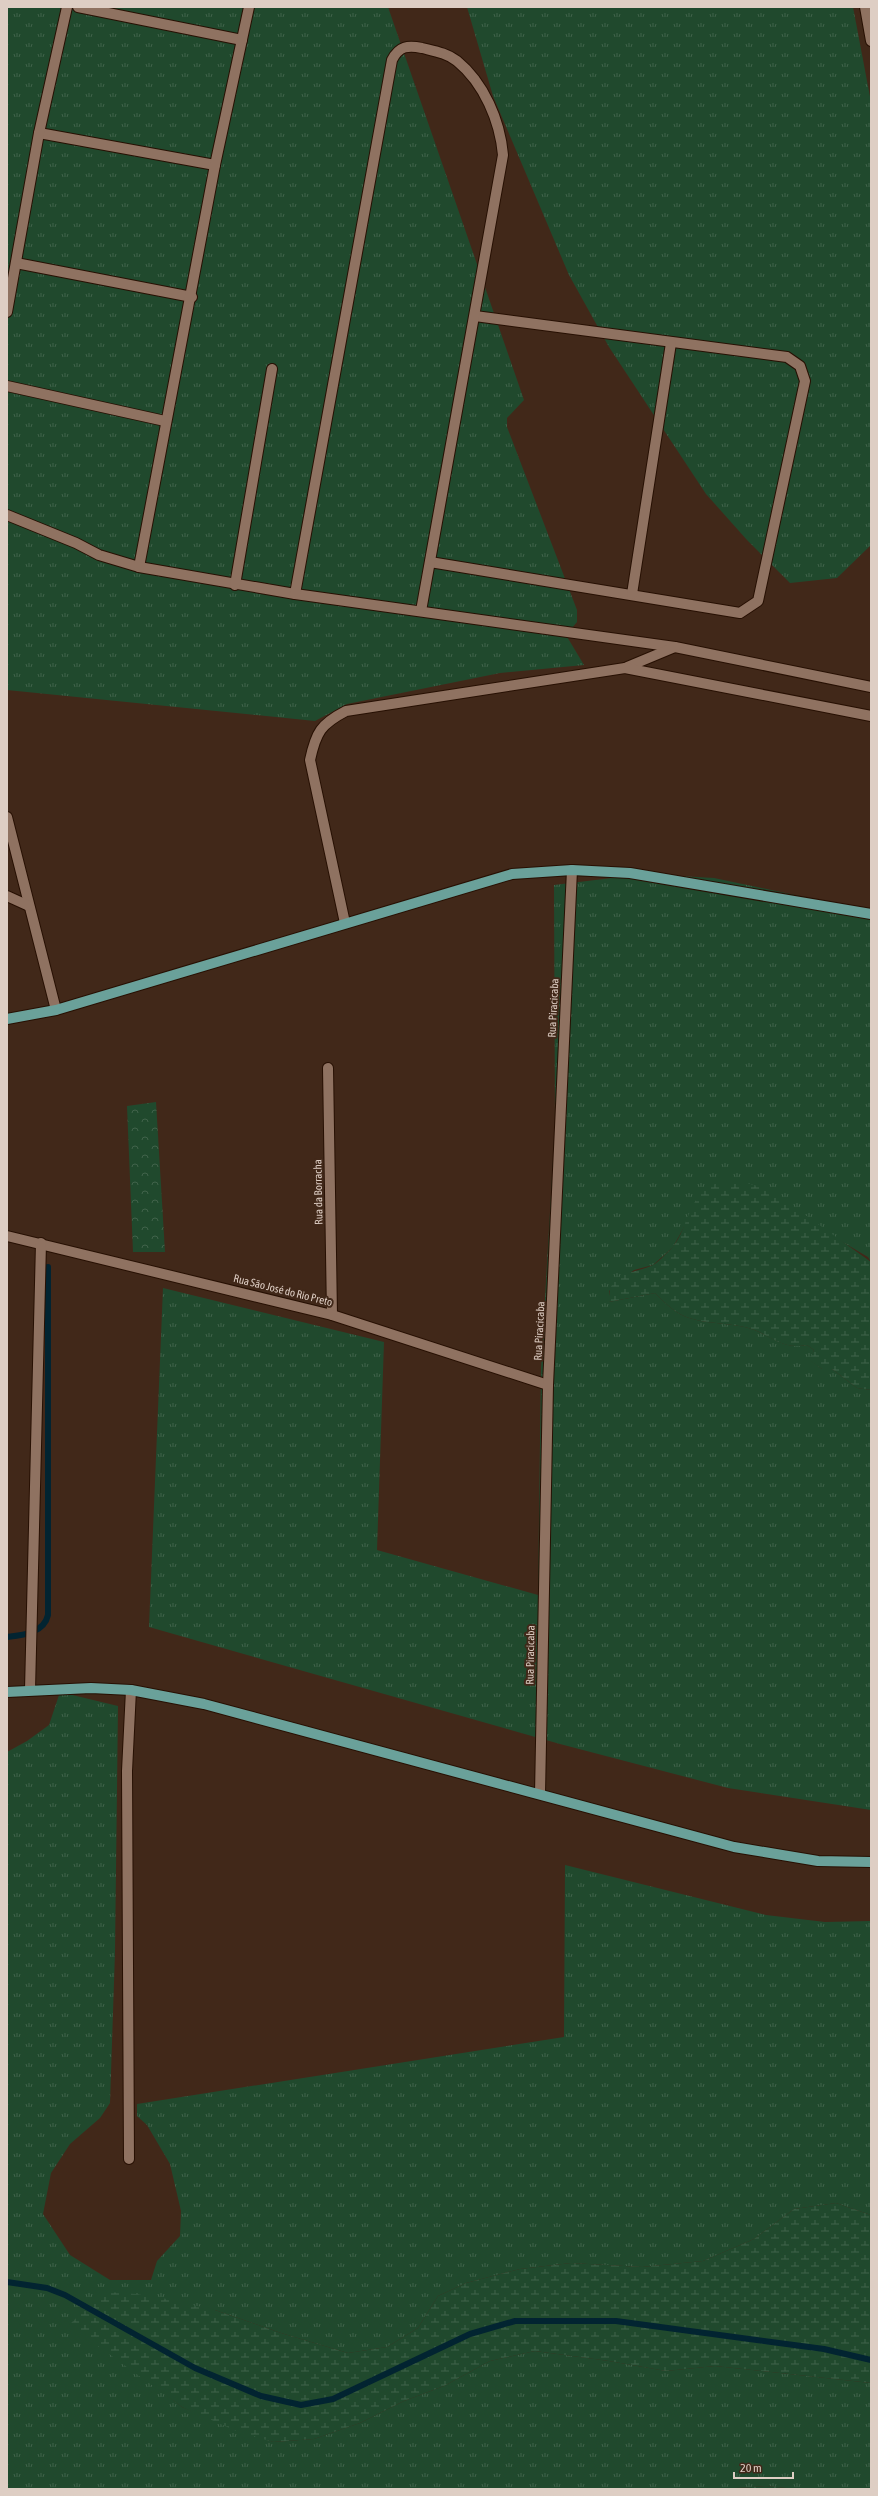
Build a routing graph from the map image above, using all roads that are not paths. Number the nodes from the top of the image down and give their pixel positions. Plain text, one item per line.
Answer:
1 (67, 7) edge
2 (78, 7) edge
3 (249, 7) edge
4 (865, 7) edge
5 (242, 40) junction
6 (871, 41) edge
7 (39, 133) junction
8 (215, 165) junction
9 (16, 263) junction
10 (192, 297) junction
11 (7, 312) edge
12 (475, 316) junction
13 (671, 343) junction
14 (272, 369) dead end
15 (7, 386) edge
16 (165, 420) junction
17 (7, 515) edge
18 (430, 562) junction
19 (139, 567) junction
20 (235, 585) junction
21 (295, 594) junction
22 (632, 594) junction
23 (422, 611) junction
24 (675, 647) junction
25 (626, 668) junction
26 (871, 687) edge
27 (871, 716) edge
28 (7, 817) edge
29 (572, 870) junction
30 (7, 896) edge
31 (29, 906) junction
32 (871, 914) edge
33 (344, 923) junction
34 (56, 1010) junction
35 (7, 1019) edge
36 (328, 1068) dead end
37 (7, 1236) edge
38 (41, 1243) junction
39 (332, 1315) junction
40 (548, 1385) junction
41 (30, 1690) junction
42 (131, 1690) junction
43 (7, 1692) edge
44 (540, 1794) junction
45 (871, 1862) edge
46 (129, 2159) dead end

1 - 7 street
2 - 5 street
3 - 5 street
4 - 6 street
5 - 8 street
7 - 8 street
7 - 9 street
8 - 10 street
9 - 10 street
9 - 11 street
10 - 16 street
12 - 13 street
12 - 18 street
12 - 21 street
13 - 22 street
13 - 22 street
14 - 20 street
15 - 16 street
16 - 19 street
17 - 19 street
18 - 22 street
18 - 23 street
19 - 20 street
20 - 21 street
21 - 23 street
23 - 24 street
24 - 25 street
24 - 26 street
25 - 27 street
25 - 33 street
28 - 31 street
29 - 32 main road
29 - 33 main road
29 - 40 street, Rua Piracicaba
30 - 31 street
31 - 34 street
33 - 34 main road
34 - 35 main road
36 - 39 street, Rua da Borracha
37 - 38 street, Rua São José do Rio Preto
38 - 39 street, Rua São José do Rio Preto
38 - 41 street
39 - 40 street, Rua São José do Rio Preto
40 - 44 street, Rua Piracicaba
41 - 42 main road
41 - 43 main road
42 - 44 main road
42 - 46 street
44 - 45 main road

